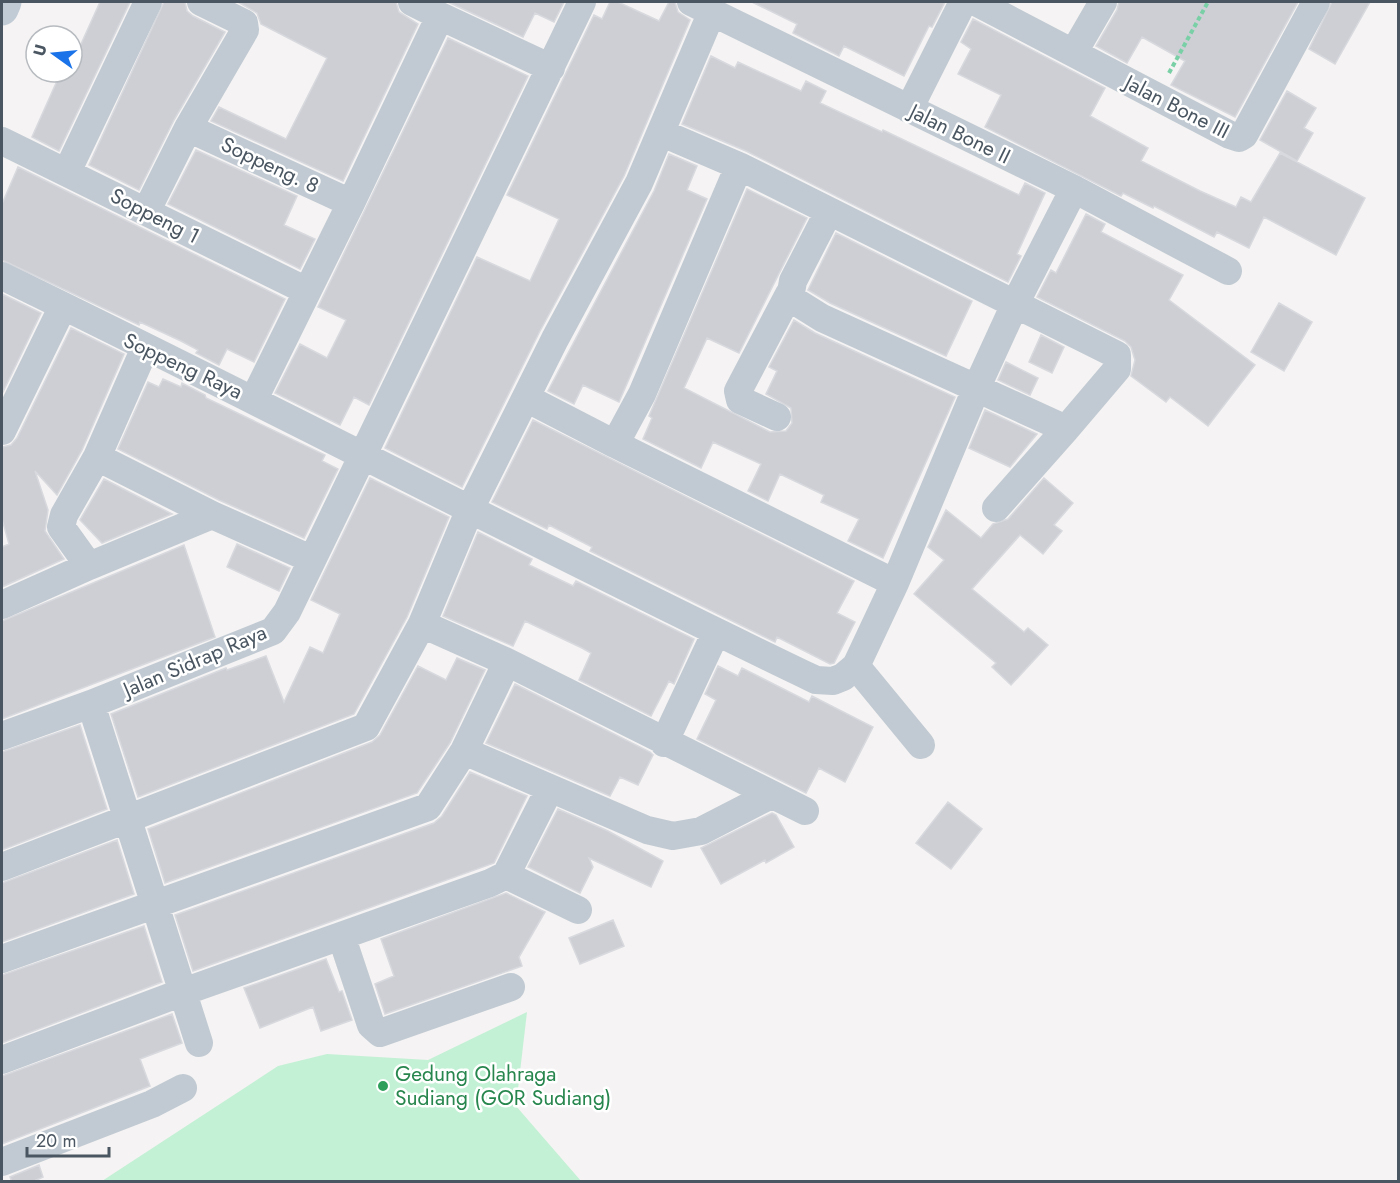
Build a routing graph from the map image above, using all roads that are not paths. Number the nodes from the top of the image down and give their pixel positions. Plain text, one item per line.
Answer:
1 (5, 2) edge
2 (148, 2) edge
3 (201, 2) edge
4 (412, 2) edge
5 (582, 2) edge
6 (963, 2) edge
7 (976, 2) edge
8 (1102, 2) edge
9 (1316, 2) edge
10 (701, 8) edge
11 (2, 9) edge
12 (440, 16) junction
13 (1074, 52) junction
14 (551, 68) junction
15 (909, 109) junction
16 (188, 128) junction
17 (662, 133) junction
18 (2, 141) edge
19 (740, 166) junction
20 (67, 172) junction
21 (1074, 189) junction
22 (351, 203) junction
23 (146, 212) junction
24 (828, 213) junction
25 (1228, 271) dead end
26 (2, 276) edge
27 (307, 291) junction
28 (789, 294) junction
29 (1016, 304) junction
30 (63, 306) junction
31 (145, 348) junction
32 (976, 389) junction
33 (526, 398) junction
34 (254, 399) junction
35 (777, 417) dead end
36 (1066, 429) junction
37 (2, 431) edge
38 (615, 444) junction
39 (97, 457) junction
40 (364, 457) junction
41 (996, 508) dead end
42 (470, 509) junction
43 (212, 515) junction
44 (311, 559) junction
45 (89, 566) junction
46 (895, 583) junction
47 (2, 605) edge
48 (422, 624) junction
49 (716, 632) junction
50 (507, 662) junction
51 (856, 666) junction
52 (91, 704) junction
53 (2, 736) edge
54 (664, 743) junction
55 (921, 745) dead end
56 (464, 751) junction
57 (549, 790) junction
58 (771, 795) junction
59 (806, 811) dead end
60 (127, 821) junction
61 (2, 867) edge
62 (506, 875) junction
63 (153, 903) junction
64 (578, 910) dead end
65 (342, 938) junction
66 (2, 959) edge
67 (511, 987) dead end
68 (183, 992) junction
69 (199, 1043) dead end
70 (2, 1060) edge
71 (183, 1088) dead end
72 (2, 1162) edge

1 - 11 street
2 - 20 street
3 - 16 street
4 - 12 street
5 - 14 street, Jalan Sidrap Raya
6 - 15 street
7 - 13 street, Jalan Bone III
8 - 13 street
9 - 13 street, Jalan Bone III
10 - 15 street, Jalan Bone II
10 - 17 street
12 - 14 street
12 - 22 street
14 - 40 street, Jalan Sidrap Raya
15 - 21 street, Jalan Bone II
16 - 22 street, Soppeng. 8
16 - 23 street
17 - 19 street
17 - 33 street
18 - 20 street, Soppeng 1
19 - 24 street
19 - 38 street
20 - 23 street, Soppeng 1
21 - 25 street, Jalan Bone II
21 - 29 street
22 - 27 street
23 - 27 street, Soppeng 1
24 - 28 street
24 - 29 street
26 - 30 street, Soppeng Raya
27 - 34 street
28 - 32 street
28 - 35 street
29 - 32 street
29 - 36 street
30 - 31 street, Soppeng Raya
30 - 37 street
31 - 34 street, Soppeng Raya
31 - 39 street
32 - 36 street
32 - 46 street
33 - 38 street
33 - 42 street
34 - 40 street, Soppeng Raya
36 - 41 street
38 - 46 street
39 - 43 street
39 - 45 street
40 - 42 street, Soppeng Raya
40 - 44 street, Jalan Sidrap Raya
42 - 48 street
42 - 49 street, Soppeng Raya
43 - 44 street
43 - 45 street
44 - 52 street, Jalan Sidrap Raya
45 - 47 street
46 - 51 street
48 - 50 street
48 - 60 street
49 - 51 street, Soppeng Raya
49 - 54 street
50 - 54 street
50 - 56 street
51 - 55 street
52 - 53 street, Jalan Sidrap Raya
52 - 60 street
54 - 58 street
56 - 57 street
56 - 63 street
57 - 58 street
57 - 62 street
58 - 59 street
60 - 61 street
60 - 63 street
62 - 64 street
62 - 65 street
63 - 66 street
63 - 68 street
65 - 67 street
65 - 68 street
68 - 69 street
68 - 70 street
71 - 72 street

